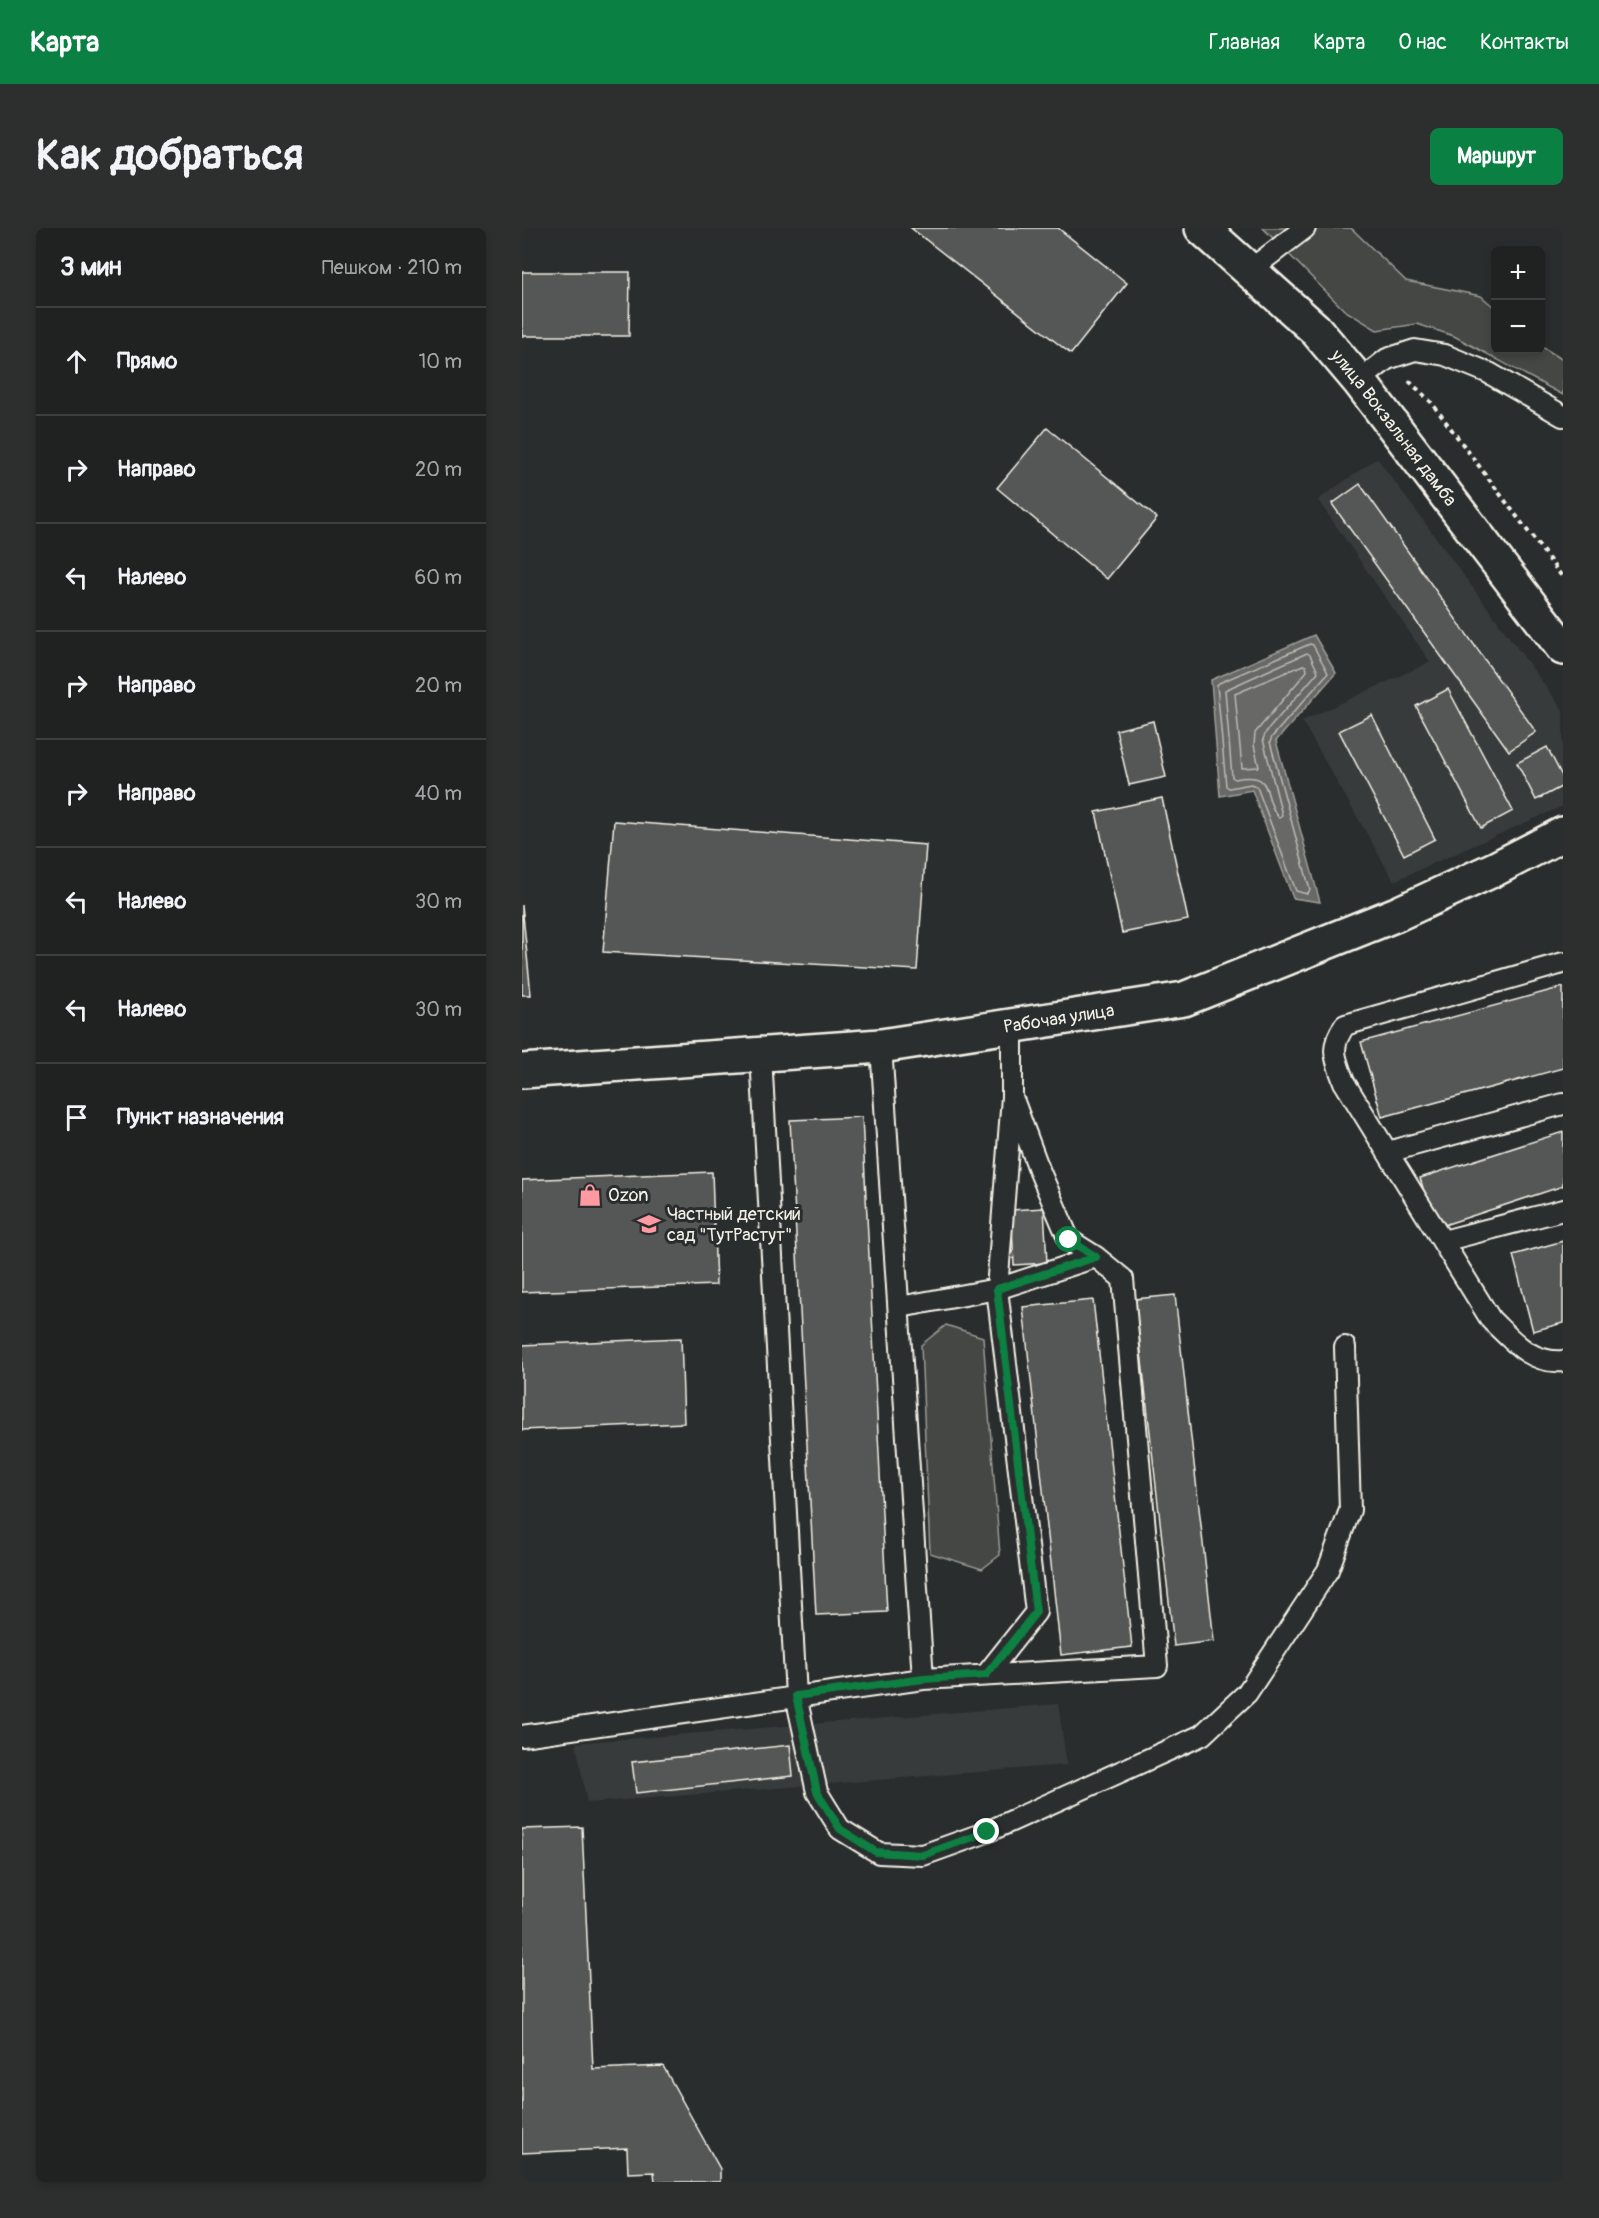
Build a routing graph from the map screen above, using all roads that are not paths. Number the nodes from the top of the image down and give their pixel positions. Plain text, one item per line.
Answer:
1 (1202, 228) edge
2 (1305, 228) edge
3 (1250, 270) junction
4 (1359, 381) junction
5 (1563, 416) edge
6 (1563, 648) edge
7 (1563, 834) edge
8 (1563, 963) edge
9 (1011, 1024) junction
10 (881, 1046) junction
11 (761, 1055) junction
12 (522, 1071) edge
13 (1012, 1097) junction
14 (1563, 1104) edge
15 (1388, 1152) junction
16 (1563, 1210) edge
17 (1443, 1240) junction
18 (1096, 1257) junction
19 (997, 1289) junction
20 (900, 1306) junction
21 (1345, 1347) dead end
22 (1563, 1361) edge
23 (986, 1675) junction
24 (923, 1679) junction
25 (796, 1696) junction
26 (522, 1736) edge

1 - 3 street, улица Вокзальная дамба
2 - 3 lane
3 - 4 street, улица Вокзальная дамба
4 - 5 lane
4 - 6 street, улица Вокзальная дамба
7 - 9 street, Рабочая улица
8 - 15 lane
9 - 10 street, Рабочая улица
9 - 13 lane
10 - 11 street, Рабочая улица
10 - 20 lane
11 - 12 street, Рабочая улица
11 - 25 lane
13 - 18 lane
13 - 19 lane
14 - 15 lane
15 - 17 lane
16 - 17 lane
17 - 22 lane
18 - 19 lane
18 - 23 lane
19 - 20 lane
19 - 23 lane
20 - 24 lane
21 - 25 lane
23 - 24 lane
24 - 25 lane
25 - 26 lane

